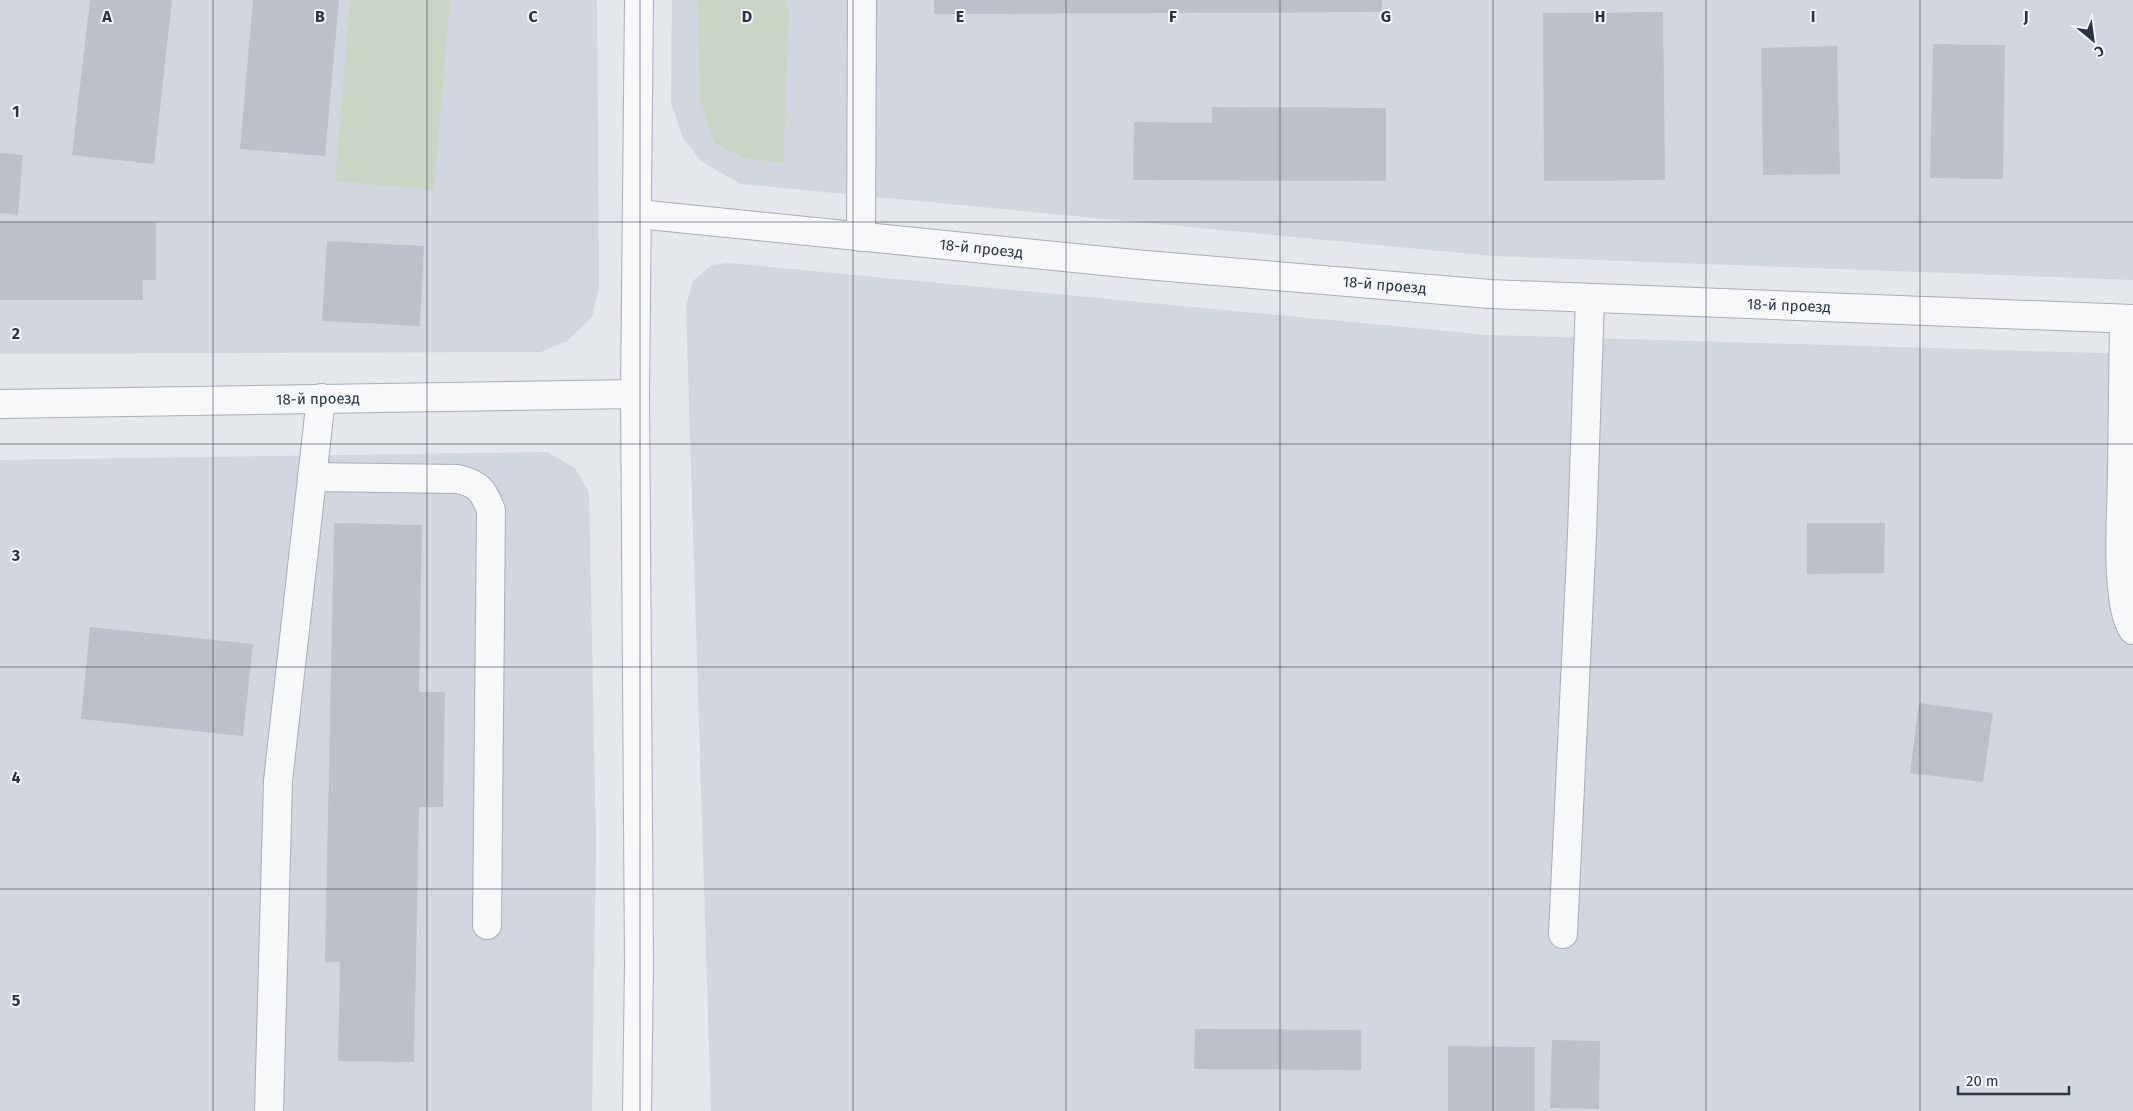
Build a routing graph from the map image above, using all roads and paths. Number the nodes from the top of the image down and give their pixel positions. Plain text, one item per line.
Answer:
1 (639, 0) edge
2 (862, 0) edge
3 (638, 214) junction
4 (861, 237) junction
5 (1590, 298) junction
6 (2128, 319) edge
7 (635, 394) junction
8 (321, 398) junction
9 (0, 404) edge
10 (312, 477) junction
11 (2133, 630) edge
12 (487, 925) dead end
13 (1563, 934) dead end
14 (269, 1111) edge
15 (637, 1111) edge

1 - 3 street
2 - 4 street
3 - 4 street, 18-й проезд
3 - 7 street
4 - 5 street, 18-й проезд
5 - 6 street, 18-й проезд
5 - 13 street
6 - 11 street
7 - 8 street, 18-й проезд
7 - 15 street
8 - 9 street, 18-й проезд
8 - 10 street
10 - 12 street
10 - 14 street

